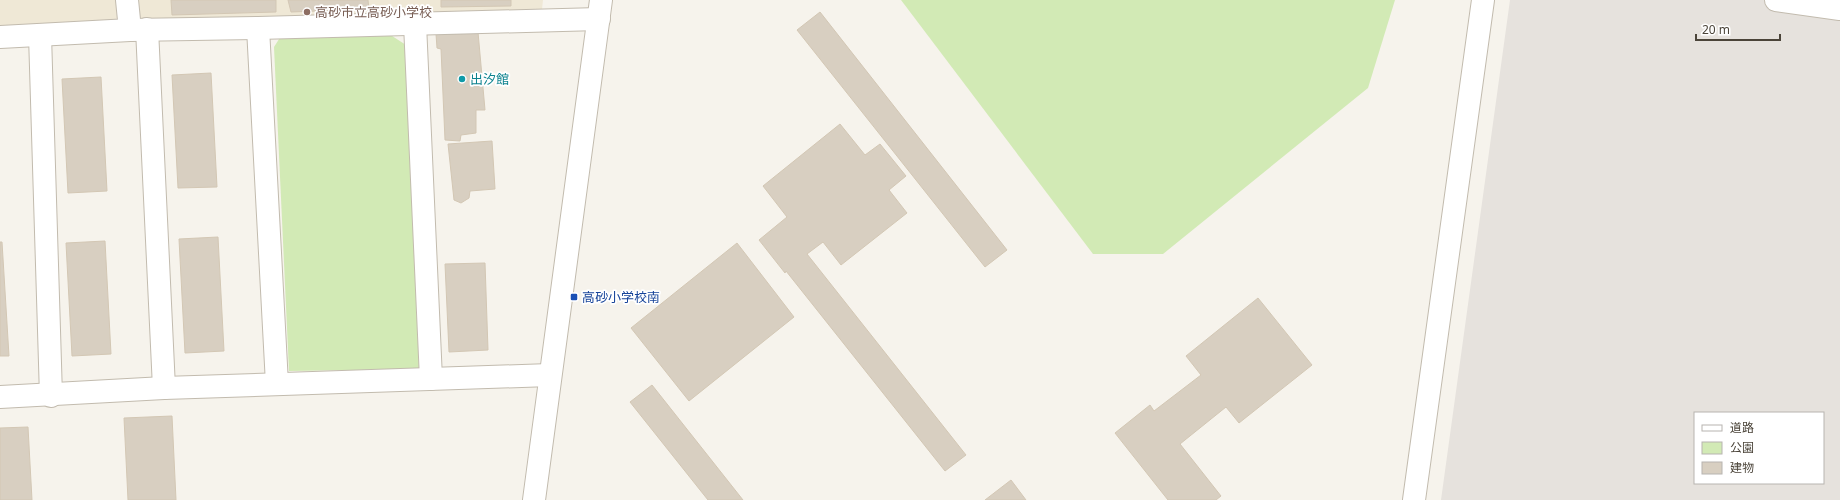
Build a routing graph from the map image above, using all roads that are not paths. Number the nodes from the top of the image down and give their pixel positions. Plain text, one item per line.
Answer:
1 (127, 0) edge
2 (1483, 0) edge
3 (1776, 0) edge
4 (600, 9) edge
5 (1840, 9) edge
6 (415, 24) junction
7 (258, 28) junction
8 (138, 30) junction
9 (40, 35) junction
10 (0, 37) edge
11 (550, 375) junction
12 (431, 379) junction
13 (277, 384) junction
14 (164, 388) junction
15 (51, 396) junction
16 (0, 397) edge
17 (534, 500) edge
18 (1414, 500) edge

1 - 8 street
2 - 18 street
3 - 5 street
4 - 6 street
4 - 11 street
6 - 7 street
6 - 12 street
7 - 8 street
7 - 13 street
8 - 9 street
8 - 14 street
9 - 10 street
9 - 15 street
11 - 12 street
11 - 17 street
12 - 13 street
13 - 14 street
14 - 15 street
15 - 16 street

